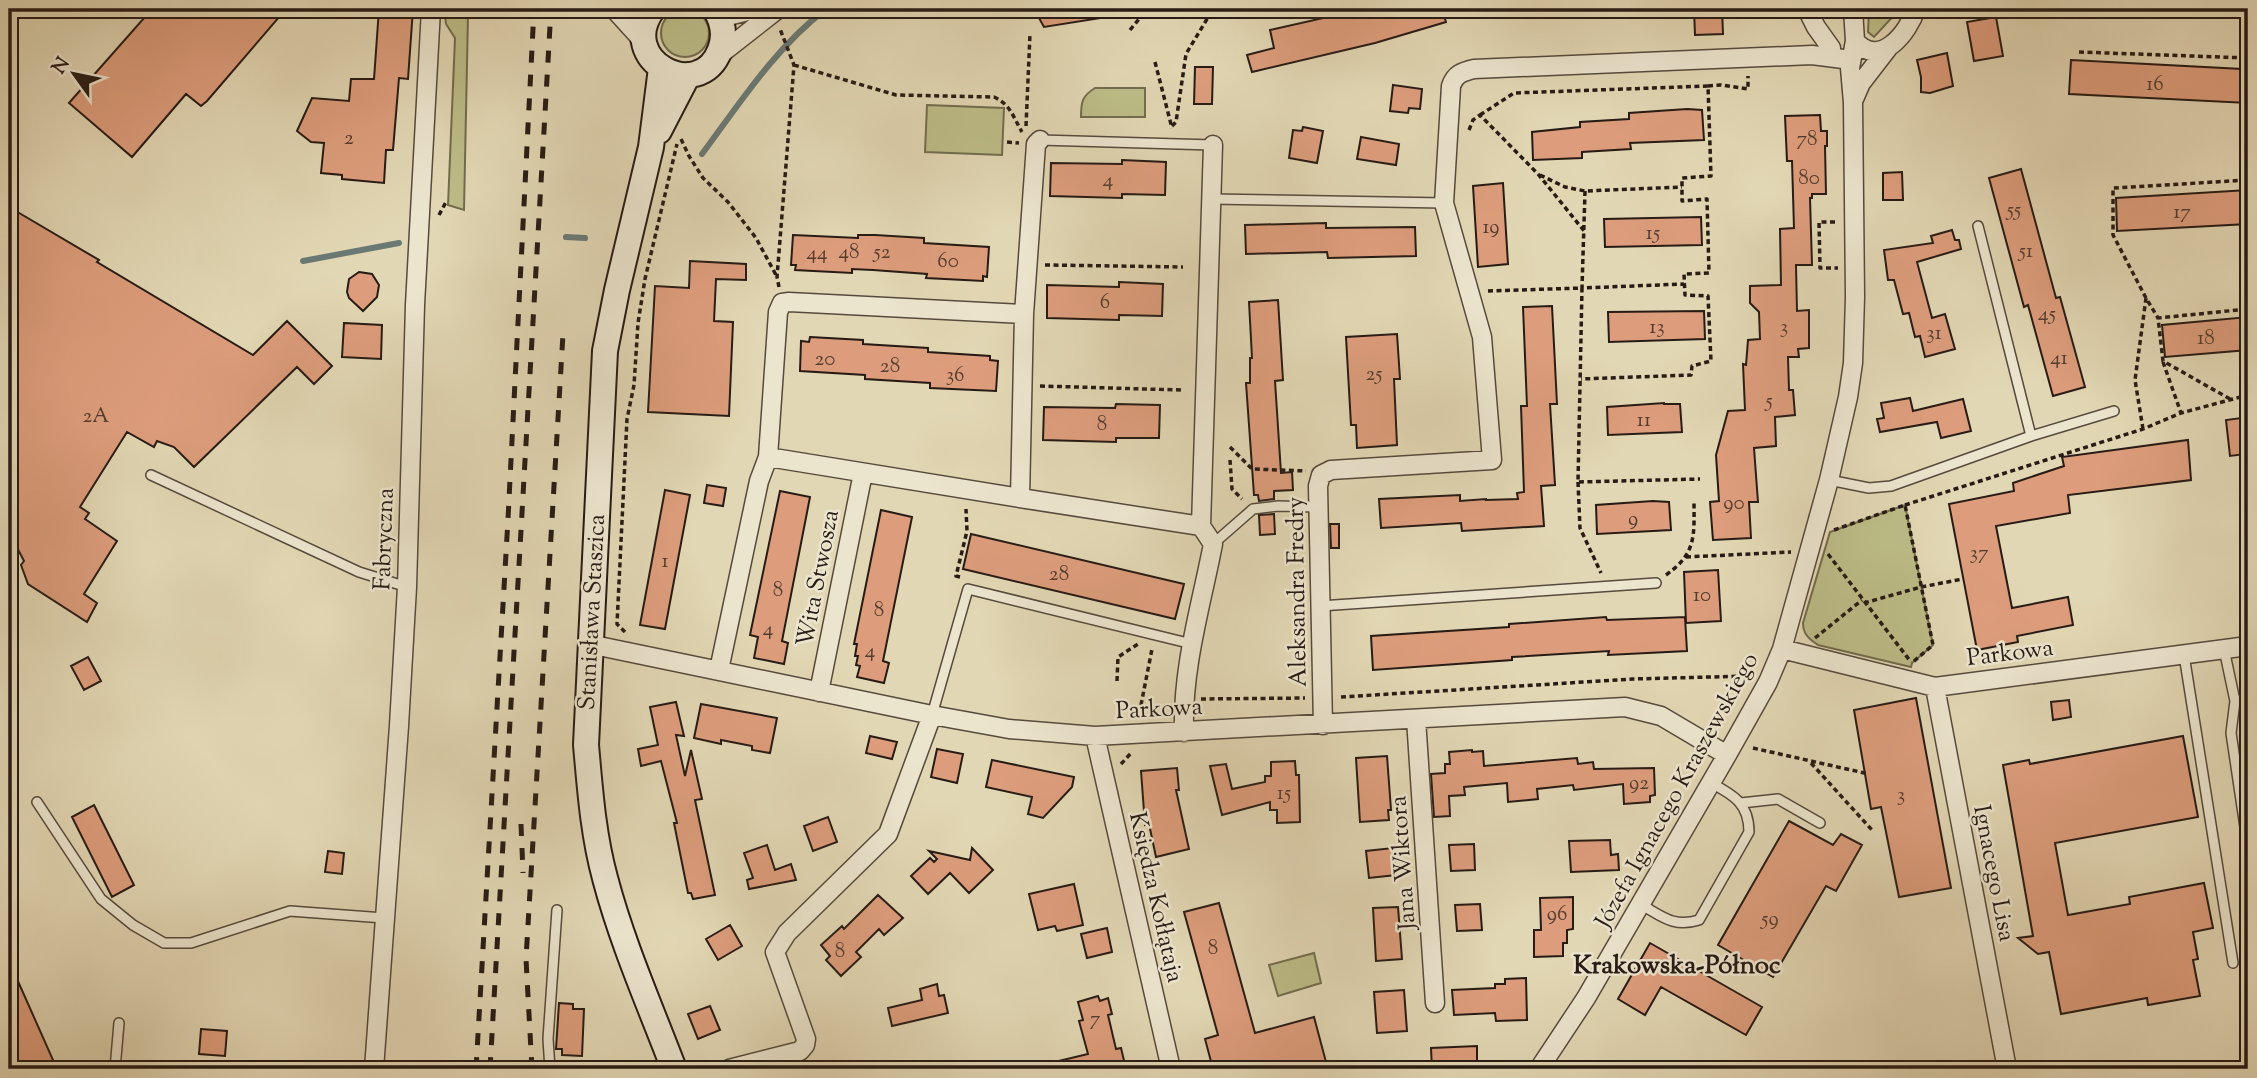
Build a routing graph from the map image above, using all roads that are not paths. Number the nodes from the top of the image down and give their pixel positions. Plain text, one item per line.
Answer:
1 (431, 9) edge
2 (614, 9) edge
3 (653, 9) edge
4 (756, 9) edge
5 (778, 9) edge
6 (1807, 9) edge
7 (1853, 9) edge
8 (1917, 12) edge
9 (717, 13) edge
10 (1854, 38) junction
11 (644, 42) junction
12 (1831, 48) junction
13 (1888, 48) junction
14 (1812, 55) junction
15 (718, 56) junction
16 (1851, 60) junction
17 (661, 68) junction
18 (688, 75) junction
19 (1853, 103) junction
20 (1040, 140) joint
21 (1213, 145) joint
22 (651, 147) junction
23 (1210, 199) junction
24 (1444, 203) junction
25 (1978, 226) dead end
26 (1024, 314) junction
27 (2113, 411) dead end
28 (2031, 436) junction
29 (768, 457) junction
30 (863, 473) junction
31 (151, 475) dead end
32 (1829, 480) junction
33 (1020, 498) junction
34 (1318, 507) junction
35 (1201, 526) junction
36 (1213, 544) junction
37 (1656, 583) road end
38 (407, 587) junction
39 (1321, 606) junction
40 (1192, 644) junction
41 (589, 645) junction
42 (2248, 646) edge
43 (1782, 649) junction
44 (2224, 649) junction
45 (2184, 655) junction
46 (719, 670) junction
47 (1935, 687) junction
48 (819, 692) junction
49 (2248, 699) edge
50 (2235, 701) junction
51 (932, 715) junction
52 (1416, 719) junction
53 (1323, 725) junction
54 (1184, 732) junction
55 (1095, 736) junction
56 (1727, 755) junction
57 (1710, 783) junction
58 (37, 802) dead end
59 (1741, 803) junction
60 (1820, 823) dead end
61 (2248, 847) edge
62 (1640, 904) junction
63 (557, 911) dead end
64 (384, 918) junction
65 (2233, 963) dead end
66 (1435, 1003) dead end
67 (119, 1023) dead end
68 (115, 1069) edge
69 (374, 1069) edge
70 (550, 1069) edge
71 (674, 1069) edge
72 (729, 1069) edge
73 (1171, 1069) edge
74 (1539, 1069) edge
75 (2007, 1069) edge

1 - 38 street, Fabryczna
2 - 11 street
3 - 11 street
4 - 9 street
5 - 15 street
6 - 12 street
7 - 10 street, Józefa Ignacego Kraszewskiego
8 - 13 street, Józefa Ignacego Kraszewskiego
9 - 15 street
10 - 12 street
10 - 13 street
10 - 16 street, Józefa Ignacego Kraszewskiego
11 - 17 street
12 - 14 street
13 - 19 street, Józefa Ignacego Kraszewskiego
14 - 16 street
14 - 24 street, Aleksandra Fredry
15 - 18 street
16 - 19 street, Józefa Ignacego Kraszewskiego
17 - 18 street
17 - 22 street, Stanisława Staszica
18 - 22 street, Stanisława Staszica
19 - 32 street, Józefa Ignacego Kraszewskiego
20 - 21 lane
20 - 26 street
21 - 23 street
22 - 41 street, Stanisława Staszica
23 - 24 lane
23 - 35 street
24 - 34 street, Aleksandra Fredry
25 - 28 lane
26 - 29 street
26 - 33 street
27 - 28 lane
28 - 32 lane
29 - 30 street
29 - 46 street
30 - 33 street
30 - 48 street, Wita Stwosza
31 - 38 lane
32 - 43 street, Józefa Ignacego Kraszewskiego
33 - 35 street
34 - 36 lane
34 - 39 street, Aleksandra Fredry
35 - 36 street
36 - 40 street
37 - 39 lane
38 - 64 street, Fabryczna
39 - 53 street, Aleksandra Fredry
40 - 51 lane
40 - 54 street
41 - 46 street, Parkowa
41 - 71 street, Stanisława Staszica
42 - 44 street, Parkowa
43 - 47 street, Parkowa
43 - 56 street, Józefa Ignacego Kraszewskiego
44 - 45 street, Parkowa
44 - 50 lane
45 - 47 street, Parkowa
45 - 65 lane
46 - 48 street, Parkowa
47 - 75 street, Ignacego Lisa
48 - 51 street, Parkowa
49 - 50 lane
50 - 61 lane
51 - 55 street, Parkowa
51 - 72 street
52 - 53 street, Parkowa
52 - 56 street, Parkowa
52 - 66 street, Jana Wiktora
53 - 54 street, Parkowa
54 - 55 street, Parkowa
55 - 73 street, Księdza Kołłątaja
56 - 57 street, Józefa Ignacego Kraszewskiego
57 - 59 lane
57 - 62 street, Józefa Ignacego Kraszewskiego
58 - 64 lane
59 - 60 lane
59 - 62 lane
62 - 74 street, Józefa Ignacego Kraszewskiego
63 - 70 lane
64 - 69 street, Fabryczna
67 - 68 lane

